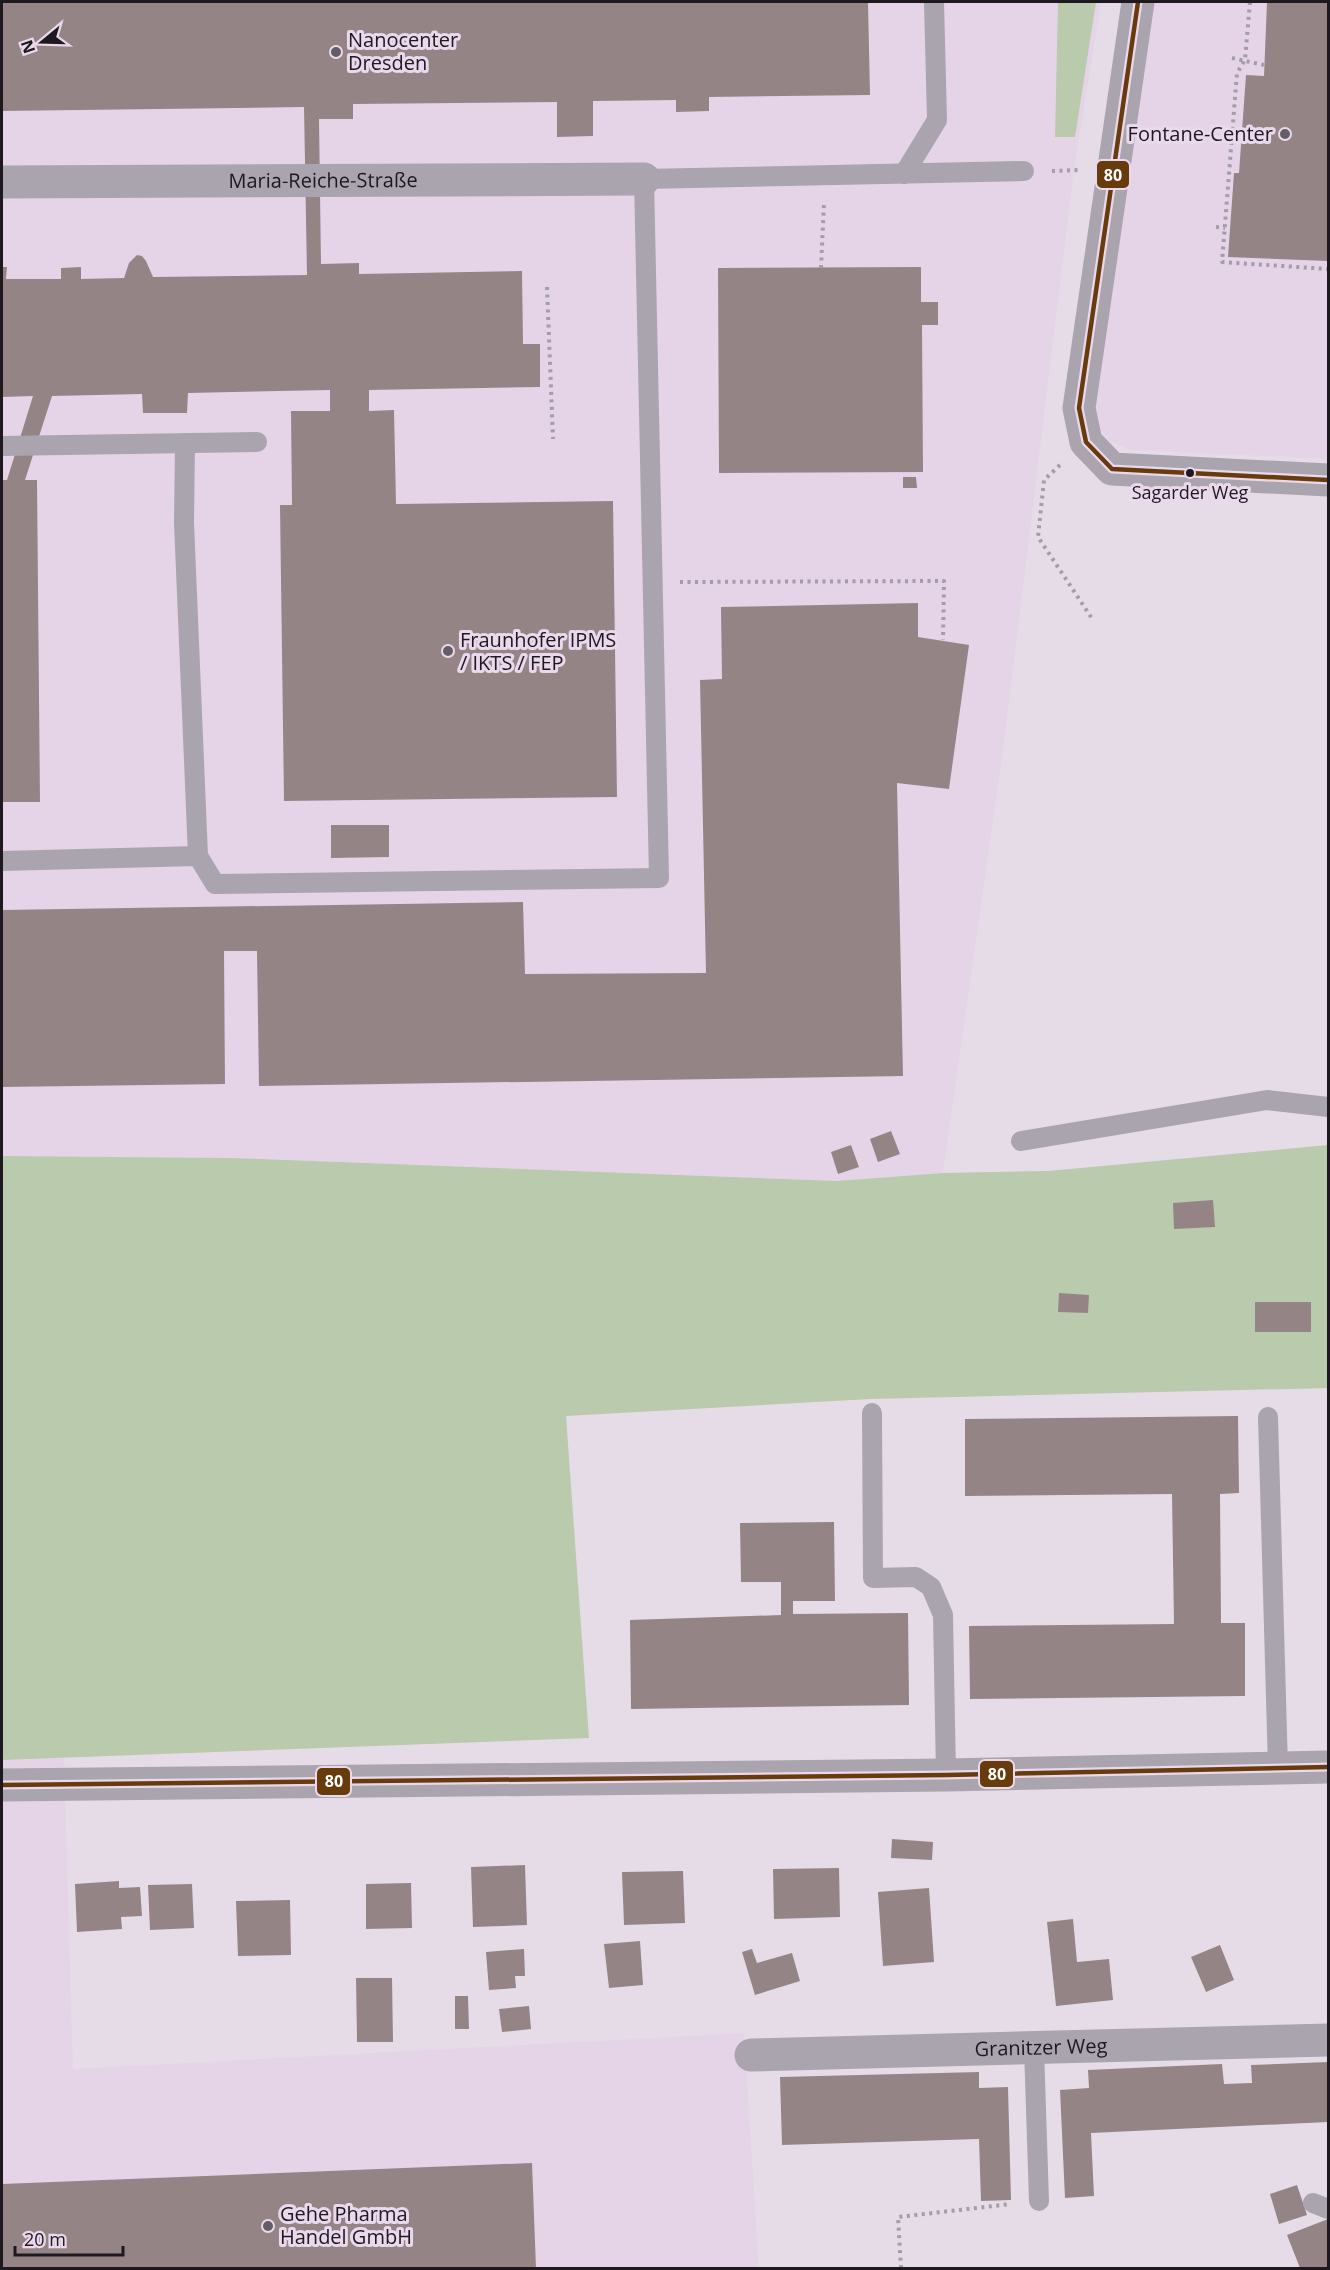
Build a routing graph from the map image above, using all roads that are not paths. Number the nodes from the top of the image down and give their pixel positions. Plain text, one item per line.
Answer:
1 (934, 2) edge
2 (1138, 2) edge
3 (1024, 171) dead end
4 (904, 174) junction
5 (644, 179) junction
6 (2, 182) edge
7 (257, 442) dead end
8 (185, 443) junction
9 (2, 446) edge
10 (1329, 480) edge
11 (198, 856) junction
12 (2, 861) edge
13 (1329, 1107) edge
14 (1021, 1141) dead end
15 (872, 1413) dead end
16 (1268, 1417) dead end
17 (1329, 1767) edge
18 (1278, 1768) junction
19 (946, 1775) junction
20 (2, 1785) edge
21 (1329, 2040) edge
22 (1034, 2048) junction
23 (751, 2055) dead end
24 (1039, 2201) road end

1 - 4 lane
2 - 10 street
3 - 4 lane
4 - 5 lane
5 - 6 street, Maria-Reiche-Straße
5 - 11 lane
7 - 8 lane
8 - 9 lane
8 - 11 lane
11 - 12 lane
13 - 14 lane
15 - 19 lane
16 - 18 lane
17 - 18 street
18 - 19 street
19 - 20 street
21 - 22 street, Granitzer Weg
22 - 23 street, Granitzer Weg
22 - 24 lane

